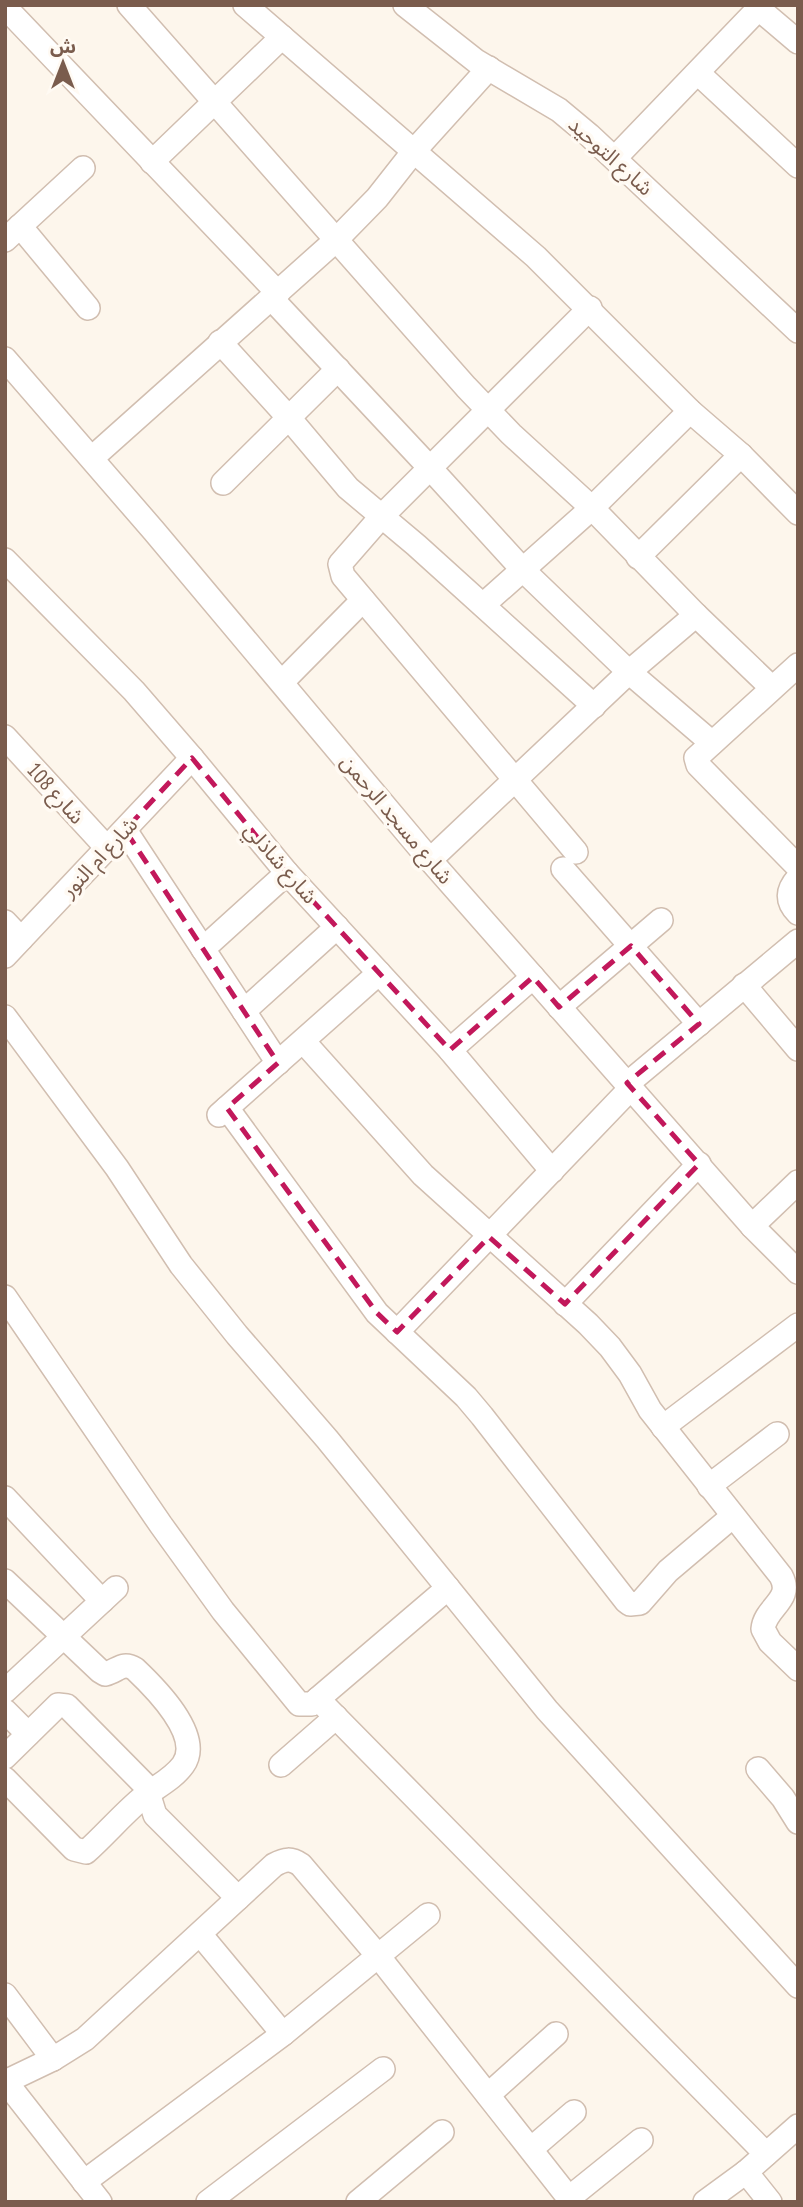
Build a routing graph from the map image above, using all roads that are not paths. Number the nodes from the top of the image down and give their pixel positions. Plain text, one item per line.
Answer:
1 (129, 5) edge
2 (245, 5) edge
3 (405, 5) edge
4 (761, 7) edge
5 (16, 10) edge
6 (282, 37) junction
7 (798, 43) edge
8 (489, 68) junction
9 (699, 74) junction
10 (214, 103) junction
11 (414, 151) junction
12 (615, 158) junction
13 (152, 162) junction
14 (798, 166) edge
15 (83, 168) dead end
16 (12, 227) edge
17 (335, 241) junction
18 (275, 296) junction
19 (88, 308) dead end
20 (590, 308) junction
21 (798, 331) edge
22 (220, 342) junction
23 (5, 359) edge
24 (338, 369) junction
25 (488, 410) junction
26 (690, 411) junction
27 (289, 418) junction
28 (741, 455) junction
29 (92, 458) junction
30 (430, 468) junction
31 (223, 483) dead end
32 (592, 508) junction
33 (798, 513) edge
34 (381, 517) junction
35 (638, 557) junction
36 (6, 561) edge
37 (523, 570) junction
38 (363, 600) junction
39 (483, 605) junction
40 (695, 615) junction
41 (629, 673) junction
42 (788, 679) edge
43 (282, 682) junction
44 (594, 706) junction
45 (5, 737) edge
46 (712, 743) junction
47 (192, 758) junction
48 (515, 779) junction
49 (125, 830) junction
50 (108, 849) junction
51 (430, 860) junction
52 (798, 867) edge
53 (287, 873) junction
54 (798, 878) edge
55 (798, 913) edge
56 (661, 920) dead end
57 (5, 922) edge
58 (337, 928) junction
59 (21, 939) junction
60 (798, 941) edge
61 (631, 946) junction
62 (203, 949) junction
63 (5, 956) edge
64 (379, 973) junction
65 (533, 976) junction
66 (744, 985) junction
67 (559, 1007) junction
68 (244, 1011) junction
69 (5, 1017) edge
70 (699, 1024) junction
71 (303, 1041) junction
72 (798, 1049) edge
73 (450, 1050) junction
74 (278, 1063) junction
75 (629, 1086) junction
76 (699, 1164) junction
77 (552, 1171) junction
78 (798, 1182) edge
79 (752, 1226) junction
80 (489, 1237) junction
81 (798, 1272) edge
82 (5, 1297) edge
83 (565, 1304) junction
84 (798, 1325) edge
85 (397, 1332) junction
86 (663, 1427) junction
87 (777, 1434) dead end
88 (709, 1486) junction
89 (5, 1498) edge
90 (733, 1517) junction
91 (5, 1581) edge
92 (448, 1588) junction
93 (64, 1636) junction
94 (798, 1669) edge
95 (5, 1691) edge
96 (318, 1699) junction
97 (5, 1711) edge
98 (336, 1717) junction
99 (28, 1734) junction
100 (5, 1757) edge
101 (281, 1765) dead end
102 (758, 1769) dead end
103 (5, 1779) edge
104 (150, 1793) junction
105 (798, 1822) edge
106 (238, 1898) junction
107 (428, 1915) dead end
108 (200, 1934) junction
109 (379, 1957) junction
110 (794, 1973) edge
111 (5, 1996) edge
112 (556, 2034) dead end
113 (283, 2035) junction
114 (53, 2059) junction
115 (383, 2069) dead end
116 (6, 2082) edge
117 (488, 2095) junction
118 (574, 2112) dead end
119 (798, 2126) edge
120 (442, 2132) dead end
121 (641, 2140) dead end
122 (531, 2149) junction
123 (766, 2154) junction
124 (746, 2172) junction
125 (84, 2182) junction
126 (571, 2200) edge
127 (100, 2202) edge
128 (208, 2202) edge
129 (358, 2202) edge
130 (705, 2202) edge
131 (770, 2202) edge

1 - 10 street
2 - 6 street
3 - 8 street, شارع التوحيد
4 - 7 street
4 - 9 street
5 - 13 street
6 - 10 street
6 - 11 street
8 - 11 street
8 - 12 street, شارع التوحيد
9 - 12 street
9 - 14 street
10 - 13 street
10 - 17 street
11 - 17 street
11 - 20 street
12 - 21 street, شارع التوحيد
13 - 18 street
15 - 16 street
16 - 19 street
17 - 18 street
17 - 25 street
18 - 22 street
18 - 24 street
20 - 25 street
20 - 26 street
22 - 27 street
22 - 29 street
23 - 29 street, شارع مسجد الرحمن
24 - 27 street
24 - 30 street
25 - 30 street
25 - 32 street
26 - 28 street
26 - 32 street
27 - 31 street
27 - 34 street
28 - 33 street
28 - 35 street
29 - 43 street, شارع مسجد الرحمن
30 - 34 street
30 - 37 street
32 - 35 street
32 - 37 street
34 - 38 street
34 - 39 street
35 - 40 street
36 - 47 street, شارع شاذلي
37 - 39 street
37 - 41 street
38 - 43 street
38 - 48 street
39 - 44 street
40 - 41 street
40 - 42 street
41 - 44 street
41 - 46 street
42 - 46 street
43 - 51 street, شارع مسجد الرحمن
44 - 48 street
45 - 50 street, شارع 108
46 - 52 street
47 - 49 street, شارع ام النور
47 - 53 street, شارع شاذلي
48 - 51 street
48 - 61 street
49 - 50 street, شارع ام النور
49 - 62 street
50 - 59 street, شارع ام النور
51 - 65 street, شارع مسجد الرحمن
53 - 58 street, شارع شاذلي
53 - 62 street
54 - 55 street
56 - 61 street
57 - 59 street
58 - 64 street, شارع شاذلي
58 - 68 street
59 - 63 street, شارع ام النور
60 - 66 street
61 - 67 street
61 - 70 street
62 - 68 street
64 - 71 street
64 - 73 street, شارع شاذلي
65 - 67 street, شارع مسجد الرحمن
65 - 73 street
66 - 70 street
66 - 72 street
67 - 75 street, شارع مسجد الرحمن
68 - 74 street
69 - 92 street
70 - 75 street
71 - 74 street
71 - 80 street
73 - 77 street, شارع شاذلي
74 - 85 street
75 - 76 street, شارع مسجد الرحمن
75 - 77 street
76 - 79 street, شارع مسجد الرحمن
76 - 83 street
77 - 80 street
78 - 79 street
79 - 81 street, شارع مسجد الرحمن
80 - 83 street
80 - 85 street
82 - 96 street
83 - 86 street
84 - 86 street
85 - 90 street
86 - 88 street
87 - 88 street
88 - 90 street
89 - 93 street
90 - 94 street
91 - 93 street
92 - 96 street
92 - 110 street
93 - 95 street
93 - 104 street
96 - 98 street
97 - 99 street
98 - 101 street
98 - 123 street
99 - 100 street
99 - 104 street
102 - 105 street
103 - 104 street
104 - 106 street
106 - 108 street
106 - 109 street
107 - 109 street
108 - 113 street
108 - 114 street
109 - 113 street
109 - 117 street
111 - 114 street
112 - 117 street
113 - 125 street
114 - 116 street
115 - 128 street
116 - 125 street
117 - 122 street
118 - 122 street
119 - 123 street
120 - 129 street
121 - 126 street
122 - 126 street
123 - 124 street
124 - 130 street
124 - 131 street
125 - 127 street

